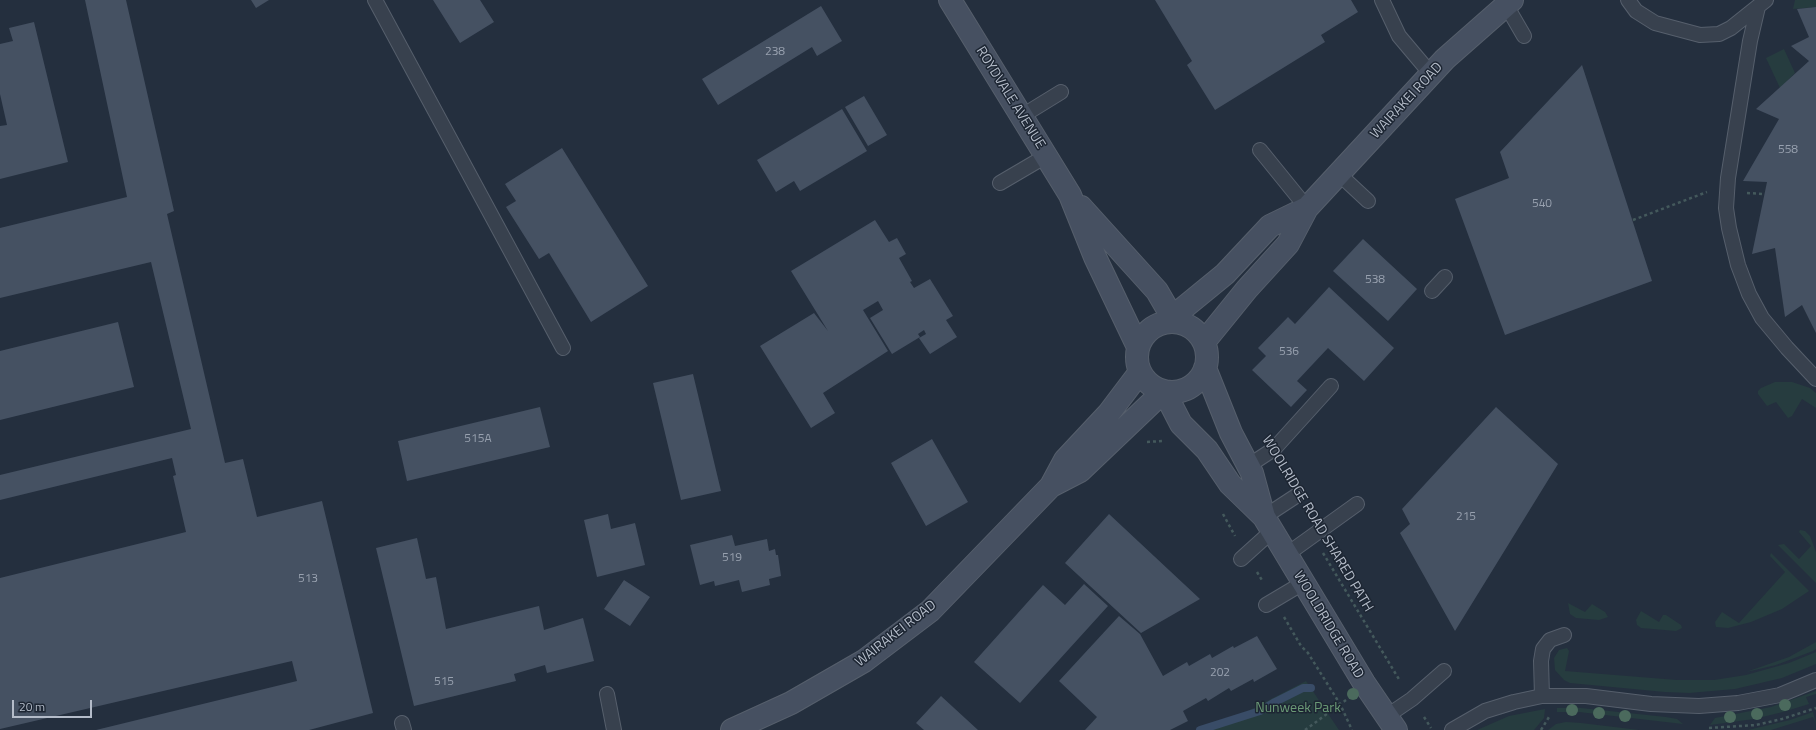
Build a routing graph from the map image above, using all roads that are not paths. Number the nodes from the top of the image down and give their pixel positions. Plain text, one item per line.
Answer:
1 (375, 0) edge
2 (950, 0) edge
3 (1382, 0) edge
4 (1628, 0) edge
5 (1509, 2) edge
6 (1762, 3) edge
7 (1524, 36) dead end
8 (1431, 74) junction
9 (1061, 92) dead end
10 (1022, 116) junction
11 (1260, 150) dead end
12 (1046, 156) junction
13 (1339, 174) junction
14 (1000, 184) dead end
15 (1070, 195) junction
16 (1368, 201) dead end
17 (1307, 208) junction
18 (1445, 277) dead end
19 (1432, 291) dead end
20 (1175, 322) junction
21 (1204, 342) junction
22 (1138, 347) junction
23 (563, 348) dead end
24 (1205, 368) junction
25 (1140, 372) junction
26 (1816, 378) edge
27 (1331, 386) dead end
28 (1164, 391) junction
29 (1248, 466) junction
30 (1051, 486) junction
31 (1296, 496) dead end
32 (1356, 504) dead end
33 (1268, 524) junction
34 (1286, 555) junction
35 (1241, 559) dead end
36 (1303, 583) junction
37 (1266, 605) dead end
38 (1564, 634) dead end
39 (1444, 671) dead end
40 (1816, 680) edge
41 (607, 694) dead end
42 (1542, 696) junction
43 (1391, 723) edge
44 (744, 727) edge
45 (614, 730) edge
46 (1452, 730) edge

1 - 23 lane
2 - 10 street, ROYDVALE AVENUE
3 - 8 lane
4 - 6 lane
5 - 7 lane
5 - 8 street, WAIRAKEI ROAD
6 - 26 lane
8 - 13 street, WAIRAKEI ROAD
9 - 10 lane
10 - 12 street, ROYDVALE AVENUE
11 - 17 lane
12 - 14 lane
12 - 15 street, ROYDVALE AVENUE
13 - 16 lane
13 - 17 street, WAIRAKEI ROAD
15 - 20 street, ROYDVALE AVENUE
15 - 22 street, ROYDVALE AVENUE
17 - 20 street, WAIRAKEI ROAD
17 - 21 street, WAIRAKEI ROAD
18 - 19 lane
20 - 21 street
20 - 22 street
21 - 24 street
22 - 25 street
24 - 28 street
24 - 29 street, WOOLDRIDGE ROAD
25 - 28 street
25 - 30 street, WAIRAKEI ROAD
27 - 29 lane
28 - 30 street, WAIRAKEI ROAD
28 - 33 street, WOOLDRIDGE ROAD
29 - 33 street, WOOLDRIDGE ROAD
30 - 44 street, WAIRAKEI ROAD
31 - 33 lane
32 - 34 lane
33 - 34 street, WOOLDRIDGE ROAD
33 - 35 lane
34 - 36 street, WOOLDRIDGE ROAD
36 - 37 lane
36 - 43 street, WOOLDRIDGE ROAD
38 - 42 lane
39 - 43 lane
40 - 42 lane
41 - 45 lane
42 - 46 lane

